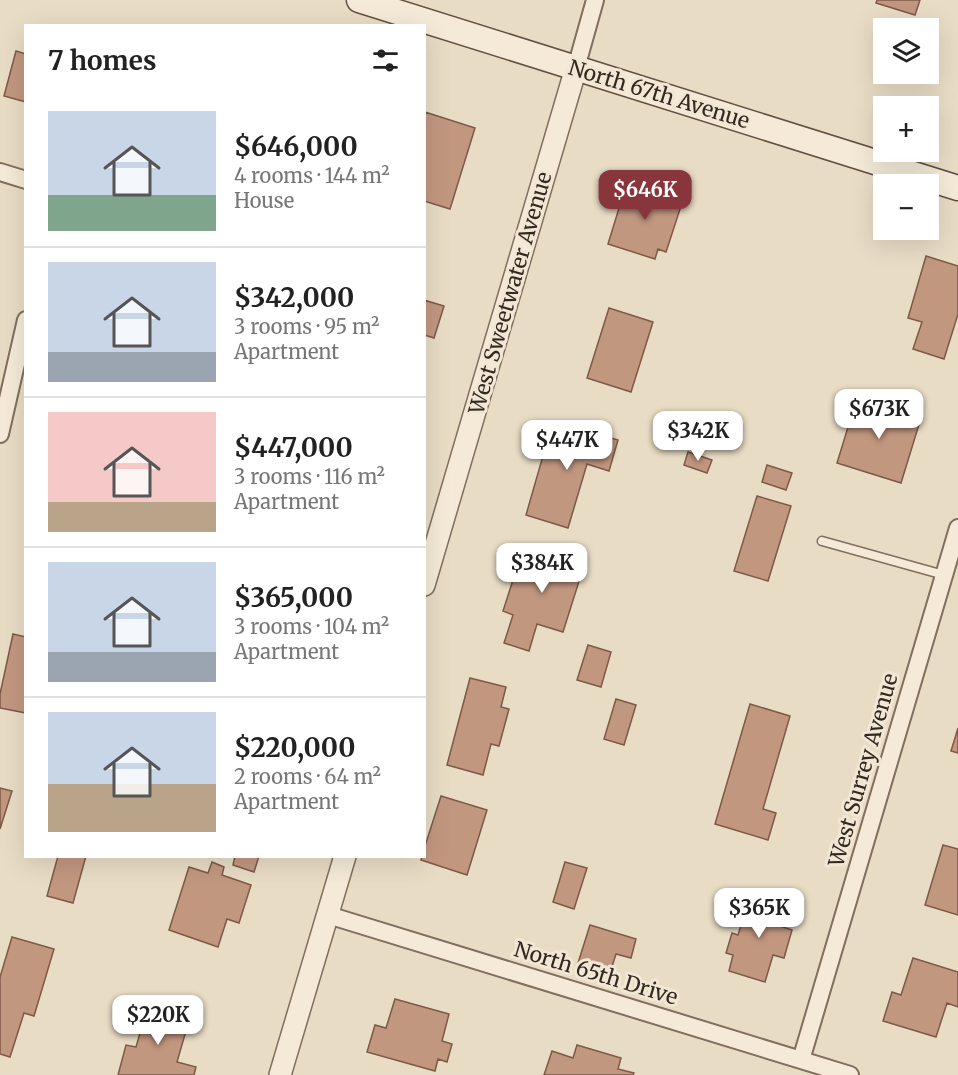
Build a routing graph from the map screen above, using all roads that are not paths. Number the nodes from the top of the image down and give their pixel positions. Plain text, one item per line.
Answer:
1 (359, 0) edge
2 (595, 0) edge
3 (576, 68) junction
4 (0, 172) edge
5 (24, 179) edge
6 (958, 188) edge
7 (24, 329) edge
8 (0, 434) edge
9 (958, 528) edge
10 (822, 541) dead end
11 (944, 575) junction
12 (426, 578) edge
13 (344, 858) edge
14 (328, 915) junction
15 (801, 1060) junction
16 (280, 1075) edge
17 (850, 1075) edge

1 - 3 main road, North 67th Avenue
2 - 3 street, West Sweetwater Avenue
3 - 6 main road, North 67th Avenue
3 - 12 street, West Sweetwater Avenue
4 - 5 street
7 - 8 street
9 - 11 street, West Surrey Avenue
10 - 11 lane
11 - 15 street, West Surrey Avenue
13 - 14 street
14 - 15 street, North 65th Drive
14 - 16 street
15 - 17 street, North 65th Drive

